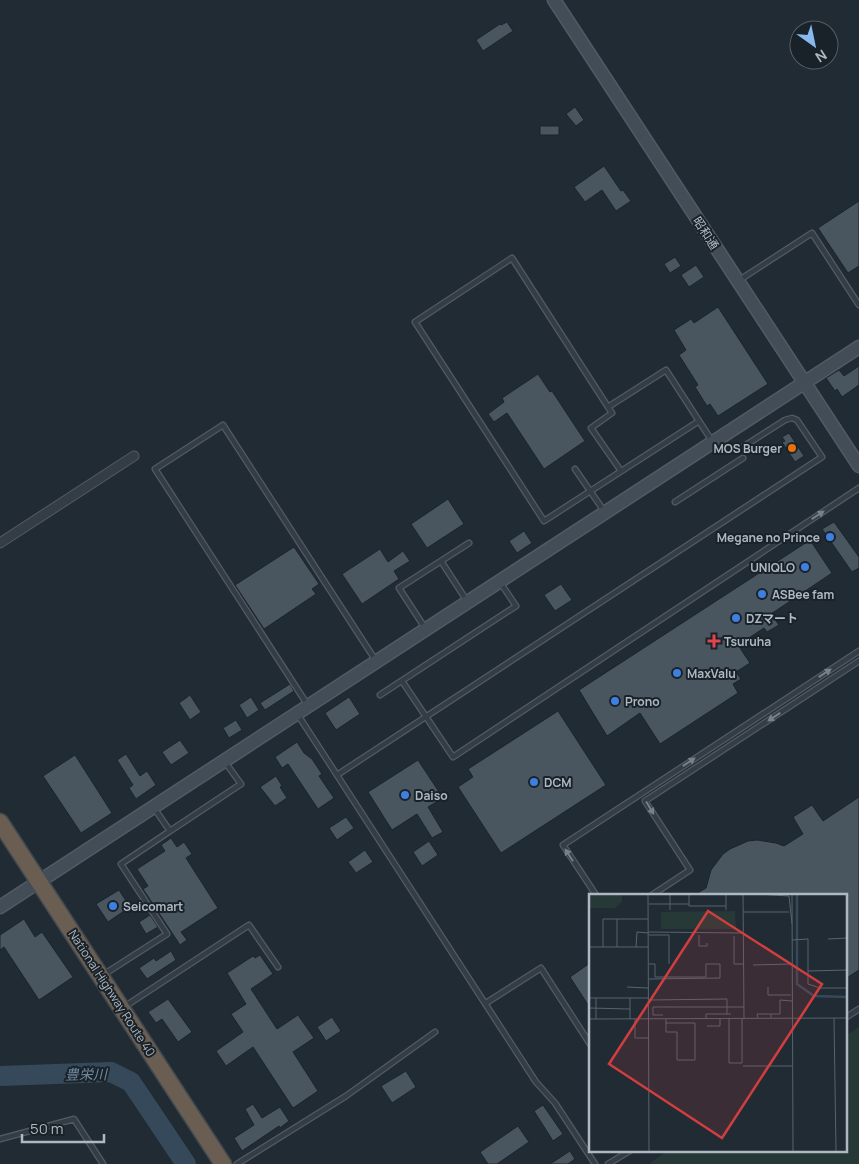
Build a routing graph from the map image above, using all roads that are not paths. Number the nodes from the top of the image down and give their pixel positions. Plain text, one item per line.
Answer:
1 (554, 0) edge
2 (738, 282) junction
3 (859, 305) edge
4 (859, 347) edge
5 (804, 382) junction
6 (608, 407) junction
7 (699, 421) junction
8 (713, 442) junction
9 (738, 450) dead end
10 (134, 456) dead end
11 (744, 458) dead end
12 (859, 466) edge
13 (575, 469) dead end
14 (621, 472) junction
15 (859, 488) edge
16 (591, 491) junction
17 (675, 502) dead end
18 (605, 512) junction
19 (0, 543) edge
20 (469, 543) dead end
21 (441, 561) junction
22 (499, 581) junction
23 (468, 602) junction
24 (426, 629) junction
25 (859, 650) edge
26 (859, 661) edge
27 (376, 662) junction
28 (402, 681) junction
29 (380, 695) dead end
30 (309, 706) junction
31 (297, 714) junction
32 (426, 716) junction
33 (224, 761) junction
34 (337, 775) junction
35 (154, 807) junction
36 (0, 822) edge
37 (170, 831) junction
38 (40, 882) junction
39 (595, 894) edge
40 (654, 894) edge
41 (0, 908) edge
42 (278, 967) dead end
43 (101, 976) junction
44 (486, 1003) junction
45 (122, 1008) junction
46 (859, 1009) edge
47 (846, 1017) edge
48 (435, 1032) dead end
49 (589, 1042) edge
50 (0, 1139) edge
51 (628, 1152) edge
52 (103, 1164) edge
53 (223, 1164) edge
54 (237, 1164) edge
55 (595, 1164) edge
56 (608, 1164) edge

1 - 2 street, 昭和通
2 - 3 lane
2 - 5 street, 昭和通
4 - 5 street
5 - 8 street
5 - 12 street, 昭和通
6 - 7 lane
6 - 14 lane
6 - 16 lane
7 - 8 lane
7 - 14 lane
8 - 18 street
9 - 32 lane
10 - 19 street
11 - 17 lane
13 - 16 lane
14 - 16 lane
32 -> 15 lane
16 - 18 lane
18 - 22 street
20 - 21 lane
21 - 23 lane
21 - 24 lane
22 - 23 street
22 - 28 lane
23 - 24 street
24 - 27 street
39 -> 25 lane
26 -> 40 lane
27 - 30 street
27 - 30 lane
28 - 29 lane
28 - 32 lane
30 - 31 street
31 - 33 street
31 - 34 lane
32 - 34 lane
33 - 35 street
33 - 37 lane
34 - 44 lane
35 - 37 lane
35 - 38 street
36 - 38 highway, National Highway Route 40
37 - 43 lane
38 - 41 street
38 - 43 highway, National Highway Route 40
42 - 45 lane
43 - 45 highway, National Highway Route 40
44 - 49 lane
44 - 55 lane
45 - 53 highway, National Highway Route 40
46 - 47 lane
48 - 54 lane
50 - 52 lane
51 - 56 lane

